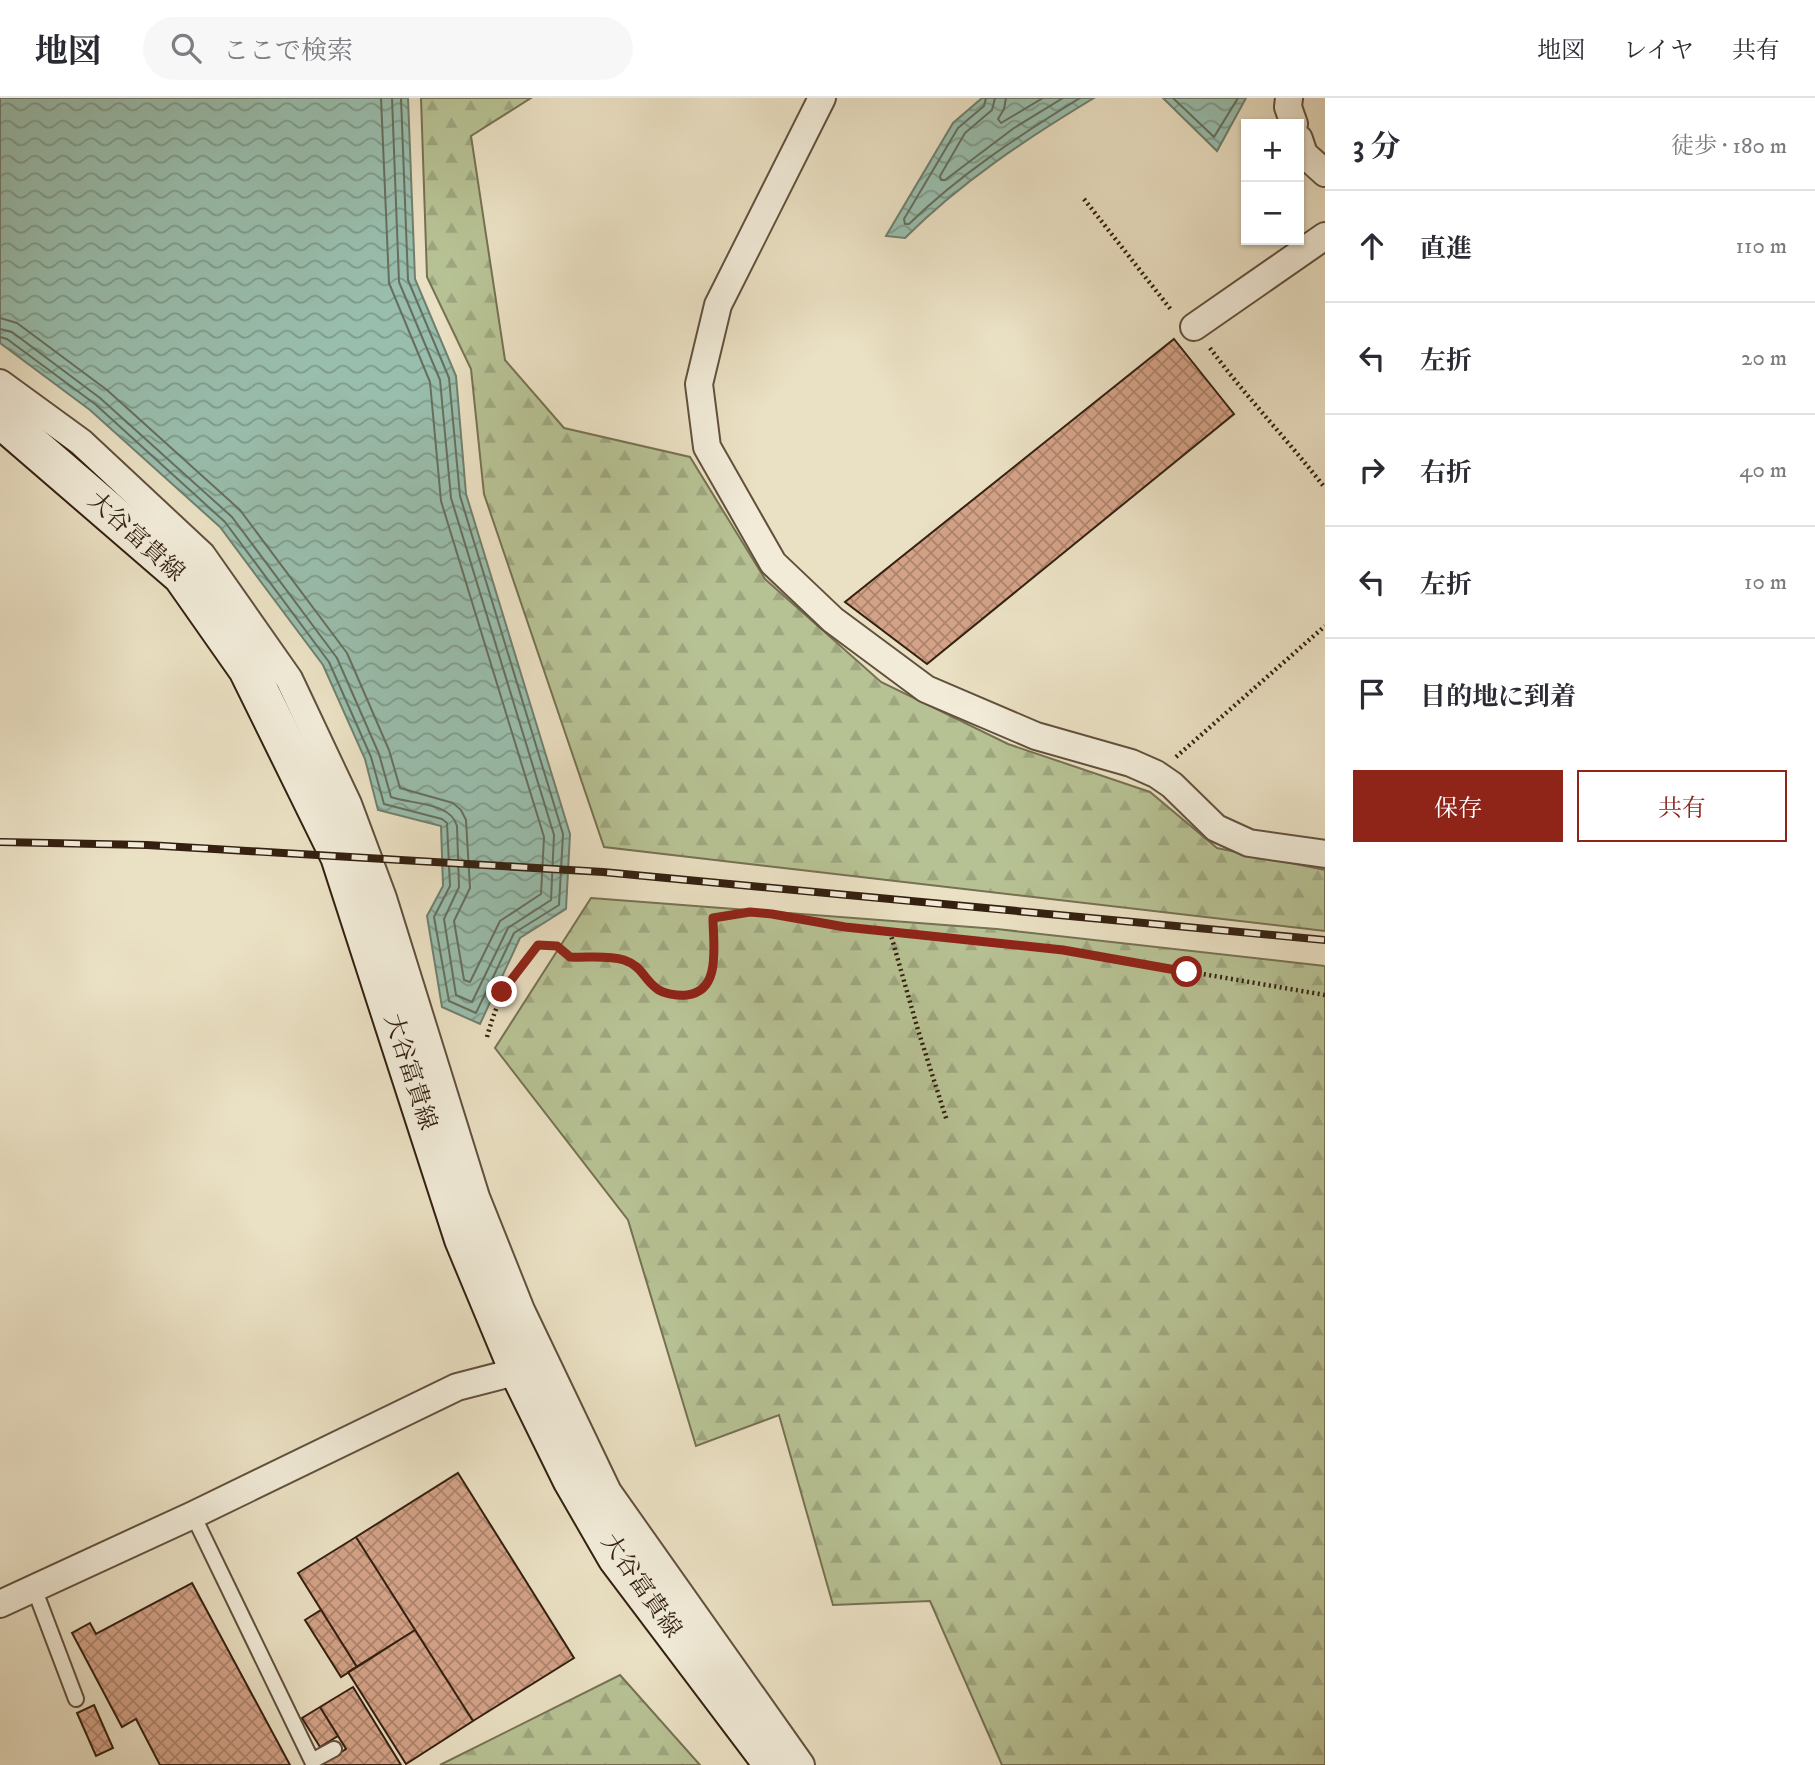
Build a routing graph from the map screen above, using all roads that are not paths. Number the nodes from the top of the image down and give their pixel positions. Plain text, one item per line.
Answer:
1 (822, 98) edge
2 (1289, 98) edge
3 (1292, 119) edge
4 (1304, 154) edge
5 (1325, 173) edge
6 (1325, 236) edge
7 (1194, 327) dead end
8 (0, 383) edge
9 (0, 418) edge
10 (1325, 854) edge
11 (519, 1371) junction
12 (193, 1515) junction
13 (34, 1588) junction
14 (0, 1604) edge
15 (76, 1699) dead end
16 (334, 1748) dead end
17 (774, 1765) edge
18 (801, 1765) edge

1 - 10 street
2 - 3 street
4 - 5 street
6 - 7 street
8 - 18 street
9 - 11 main road, 大谷富貴線
11 - 12 street
11 - 17 main road, 大谷富貴線
12 - 13 street
12 - 16 lane
13 - 14 street
13 - 15 lane

